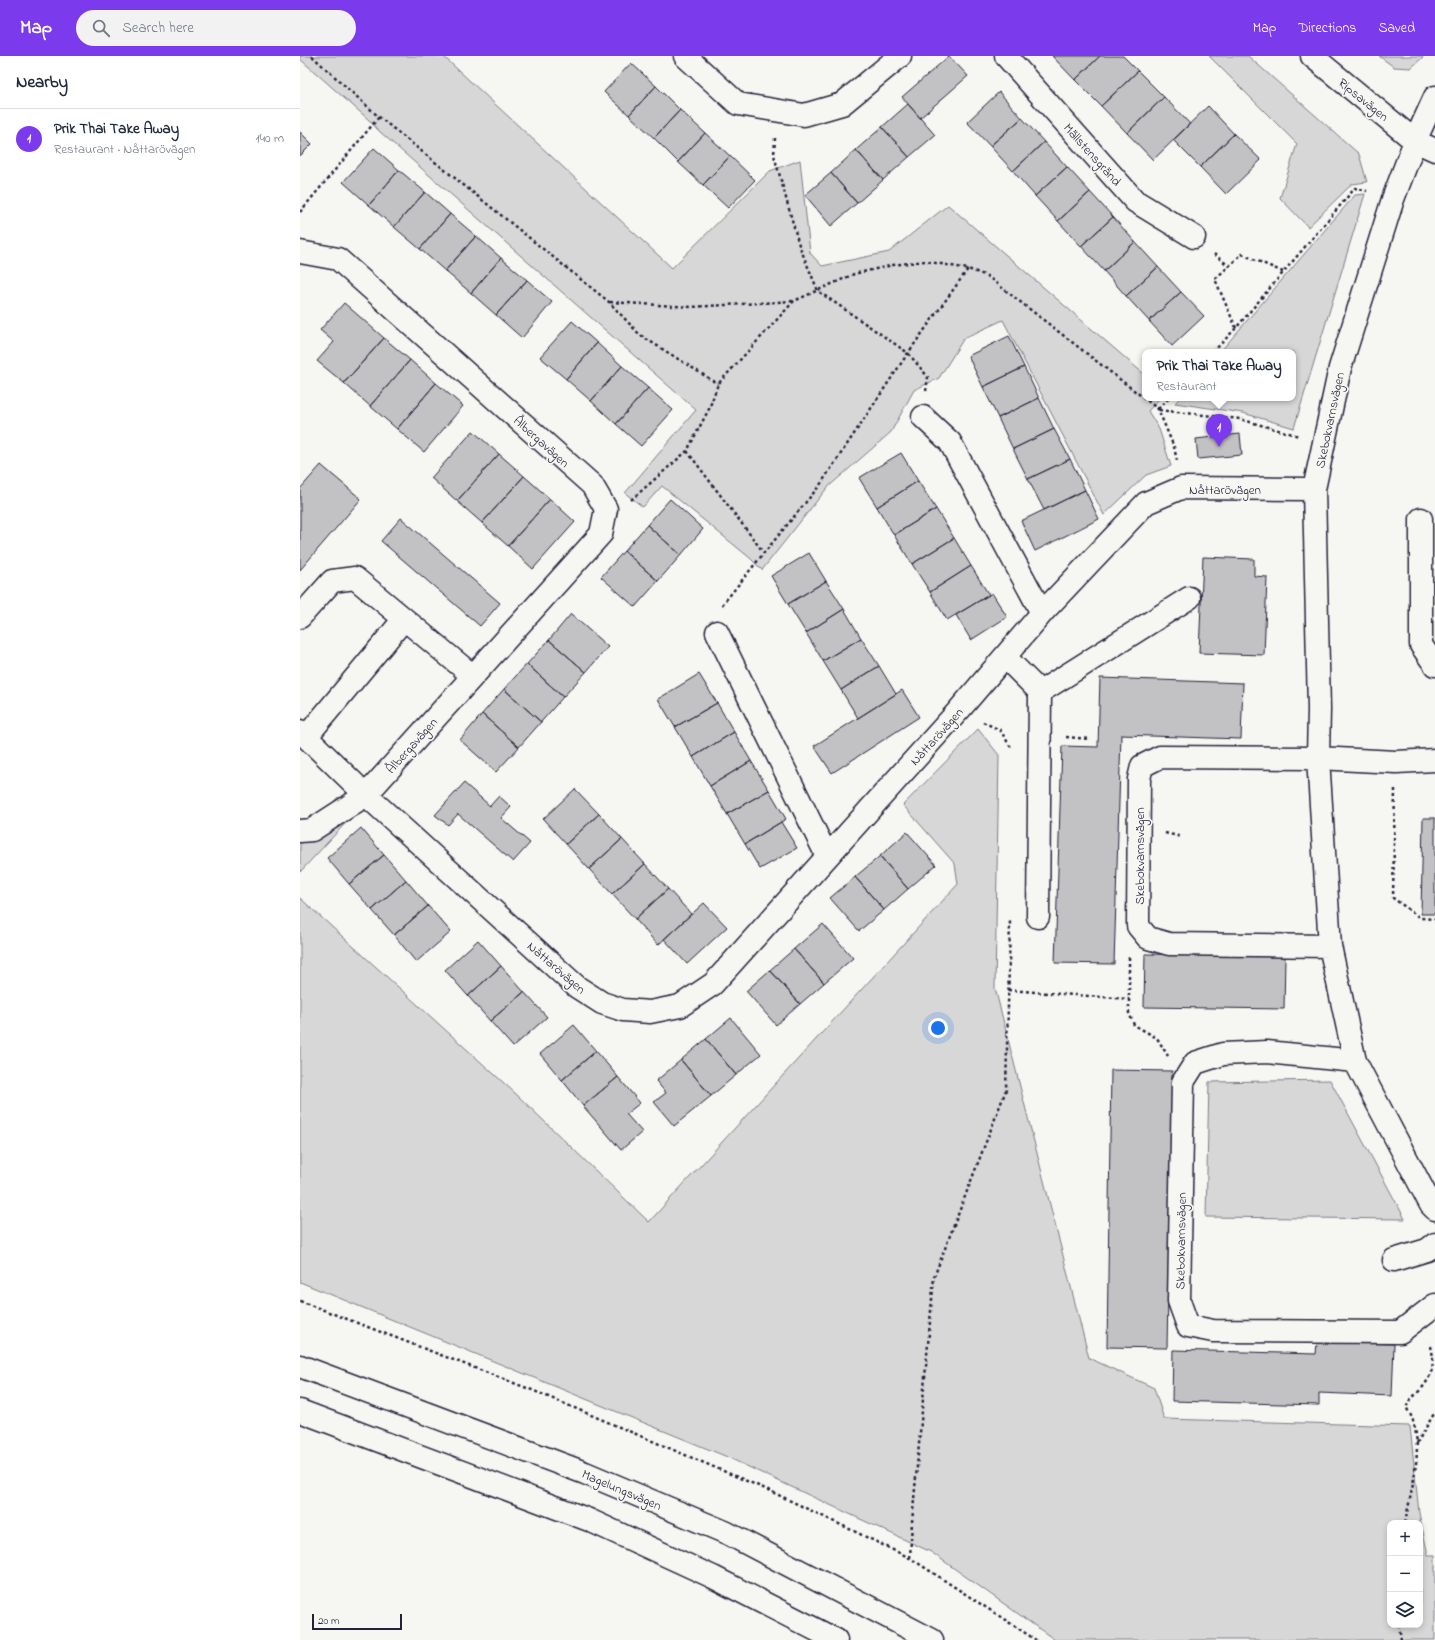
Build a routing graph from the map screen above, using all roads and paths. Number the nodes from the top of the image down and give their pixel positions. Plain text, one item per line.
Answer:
1 (312, 56) edge
2 (685, 56) edge
3 (900, 56) edge
4 (1006, 56) edge
5 (1312, 56) edge
6 (1435, 97) edge
7 (778, 110) junction
8 (379, 116) junction
9 (1416, 141) junction
10 (1435, 150) edge
11 (1393, 199) junction
12 (300, 212) edge
13 (1194, 237) dead end
14 (300, 252) edge
15 (968, 269) junction
16 (1283, 272) junction
17 (818, 291) junction
18 (794, 301) junction
19 (609, 302) junction
20 (1236, 328) junction
21 (1216, 349) edge
22 (908, 353) junction
23 (718, 384) junction
24 (1142, 396) edge
25 (1148, 401) edge
26 (1166, 401) edge
27 (1158, 409) junction
28 (923, 418) joint
29 (1324, 443) junction
30 (687, 451) junction
31 (1181, 488) junction
32 (1314, 489) junction
33 (606, 509) junction
34 (1421, 519) dead end
35 (764, 553) junction
36 (1189, 598) dead end
37 (1042, 613) junction
38 (300, 617) edge
39 (404, 619) junction
40 (717, 632) joint
41 (1005, 657) junction
42 (1435, 665) edge
43 (473, 676) junction
44 (1040, 692) junction
45 (959, 710) junction
46 (303, 733) edge
47 (1014, 752) dead end
48 (1318, 758) junction
49 (1435, 760) edge
50 (1396, 762) junction
51 (366, 795) junction
52 (300, 831) edge
53 (827, 856) junction
54 (1038, 917) dead end
55 (1010, 919) dead end
56 (1435, 919) edge
57 (1138, 926) junction
58 (1330, 946) junction
59 (1008, 990) junction
60 (1129, 999) junction
61 (1355, 1061) junction
62 (1184, 1082) junction
63 (1435, 1209) edge
64 (1435, 1244) edge
65 (1394, 1260) dead end
66 (300, 1302) edge
67 (1435, 1305) edge
68 (1400, 1332) junction
69 (300, 1366) edge
70 (300, 1411) edge
71 (1435, 1412) edge
72 (1417, 1443) junction
73 (1406, 1520) edge
74 (910, 1558) junction
75 (1399, 1628) edge
76 (836, 1640) edge
77 (932, 1640) edge
78 (1036, 1640) edge
79 (1401, 1640) edge

1 - 8 path
2 - 7 street
3 - 7 street
4 - 13 street, Mällstensgränd
5 - 9 street, Ripsavägen
6 - 9 street, Skebokvarnsvägen
7 - 17 path
8 - 12 path
8 - 19 path
9 - 10 street, Ripsavägen
9 - 11 street, Skebokvarnsvägen
11 - 16 path
11 - 29 street, Skebokvarnsvägen
14 - 33 street, Ålbergavägen
15 - 17 path
15 - 22 path
15 - 24 path
16 - 20 path
16 - 20 path
17 - 18 path
17 - 22 path
18 - 19 path
18 - 23 path
19 - 23 path
20 - 21 path
22 - 28 path
22 - 35 path
23 - 30 path
25 - 27 path
26 - 27 path
27 - 29 path
27 - 31 path
28 - 37 street
29 - 32 street, Skebokvarnsvägen
30 - 33 path
30 - 35 path
31 - 32 street, Nåttarövägen
31 - 37 street, Nåttarövägen
32 - 48 street, Skebokvarnsvägen
33 - 43 street, Ålbergavägen
34 - 42 street
35 - 40 path
36 - 44 street
37 - 41 street, Nåttarövägen
38 - 39 street
39 - 43 street
39 - 46 street
40 - 53 street
41 - 44 street
41 - 45 street, Nåttarövägen
43 - 51 street, Ålbergavägen
44 - 54 street
45 - 47 path
45 - 53 street, Nåttarövägen
46 - 51 street, Nåttarövägen
48 - 50 street, Skebokvarnsvägen
48 - 57 street, Skebokvarnsvägen
48 - 58 street, Skebokvarnsvägen
49 - 50 street, Skebokvarnsvägen
50 - 56 path
51 - 52 street, Ålbergavägen
51 - 53 street, Nåttarövägen
55 - 59 path
57 - 58 street
57 - 60 path
58 - 61 street, Skebokvarnsvägen
59 - 60 path
59 - 74 path
60 - 62 path
61 - 62 street, Skebokvarnsvägen
61 - 63 street, Skebokvarnsvägen
62 - 68 street, Skebokvarnsvägen
64 - 65 street
66 - 74 path
67 - 68 street
68 - 72 path
69 - 77 street, Magelungsvägen
70 - 76 street
71 - 72 path
72 - 73 path
74 - 78 path
75 - 79 path

